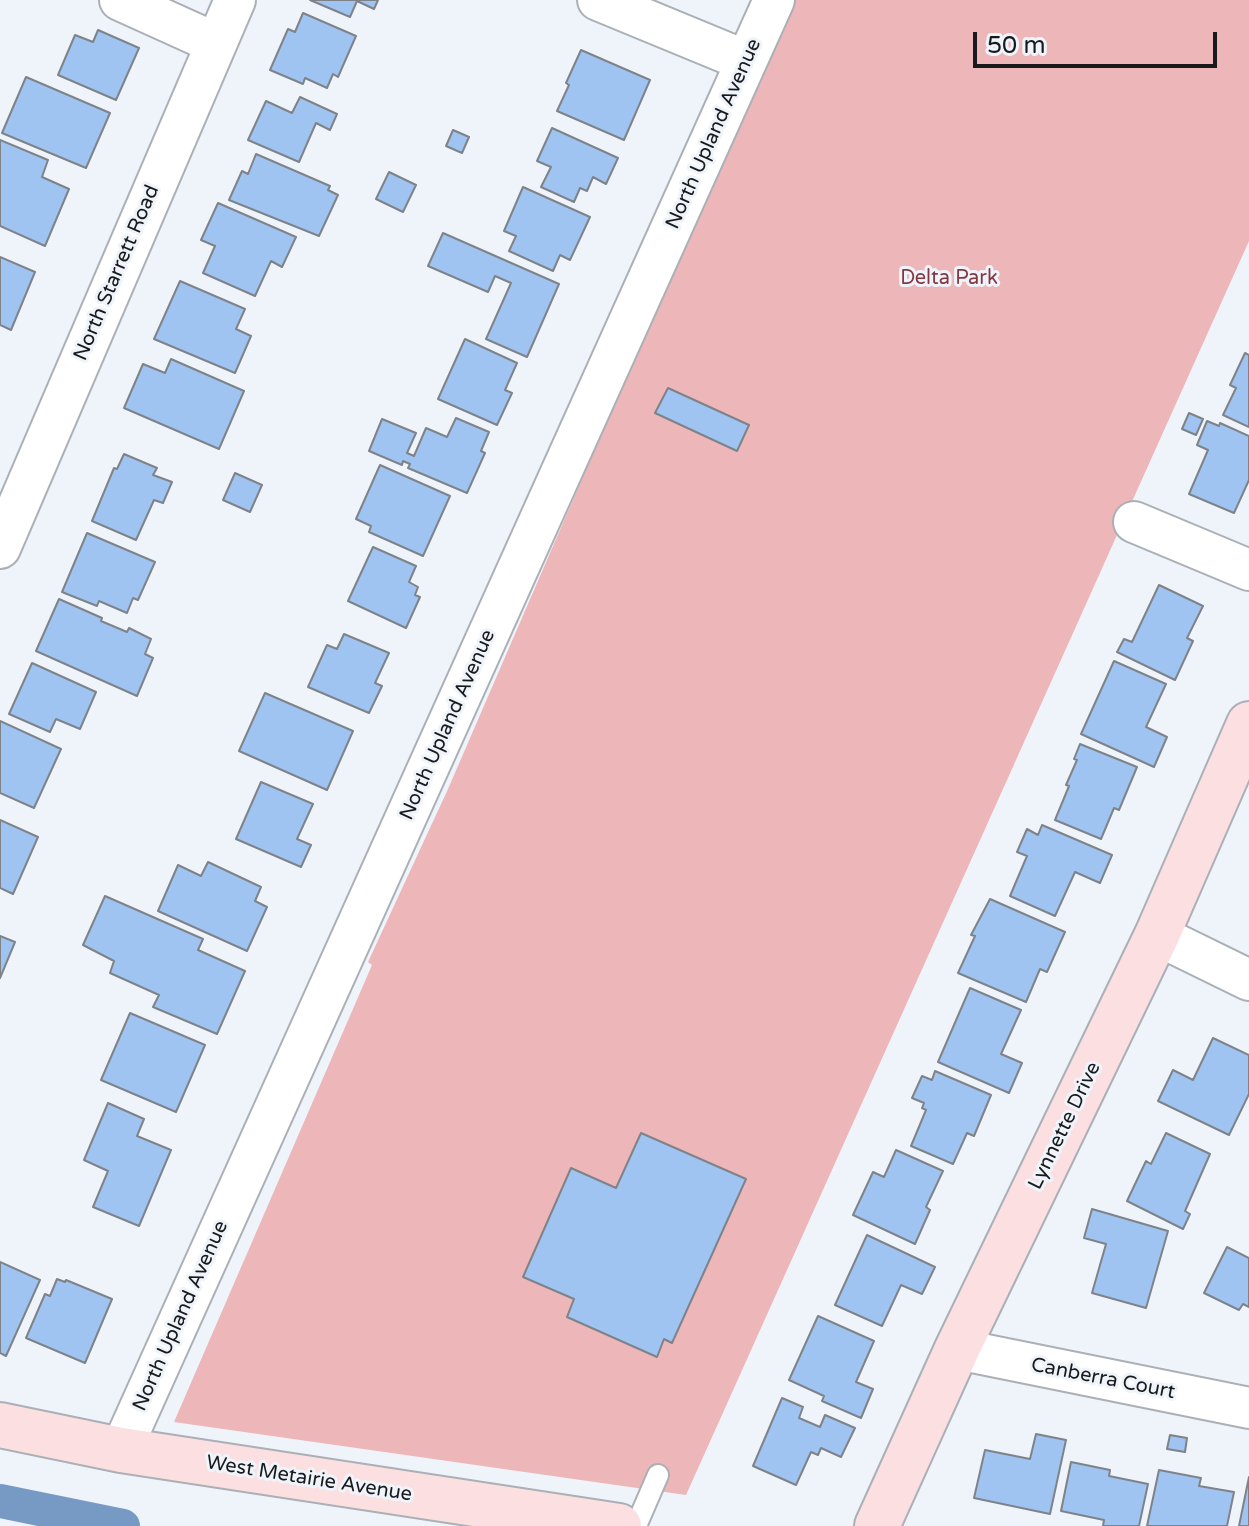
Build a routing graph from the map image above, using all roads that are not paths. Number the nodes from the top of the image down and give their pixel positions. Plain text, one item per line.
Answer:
1 (120, 0) edge
2 (235, 0) edge
3 (598, 0) edge
4 (774, 0) edge
5 (215, 43) junction
6 (746, 61) junction
7 (13, 479) edge
8 (1134, 522) dead end
9 (0, 548) edge
10 (1249, 570) edge
11 (1249, 724) edge
12 (1157, 935) junction
13 (1249, 980) edge
14 (957, 1349) junction
15 (1249, 1408) edge
16 (0, 1425) edge
17 (121, 1450) junction
18 (658, 1475) dead end
19 (619, 1526) edge
20 (636, 1526) edge
21 (877, 1526) edge

1 - 5 street
2 - 5 street, North Starrett Road
3 - 6 street
4 - 6 street, North Upland Avenue
5 - 7 street, North Starrett Road
6 - 17 street, North Upland Avenue
7 - 9 street, North Starrett Road
8 - 10 street
11 - 12 street, Lynnette Drive
12 - 13 street
12 - 14 street, Lynnette Drive
14 - 15 street, Canberra Court
14 - 21 street, Lynnette Drive
16 - 17 street, West Metairie Avenue
17 - 19 street, West Metairie Avenue
18 - 20 lane

